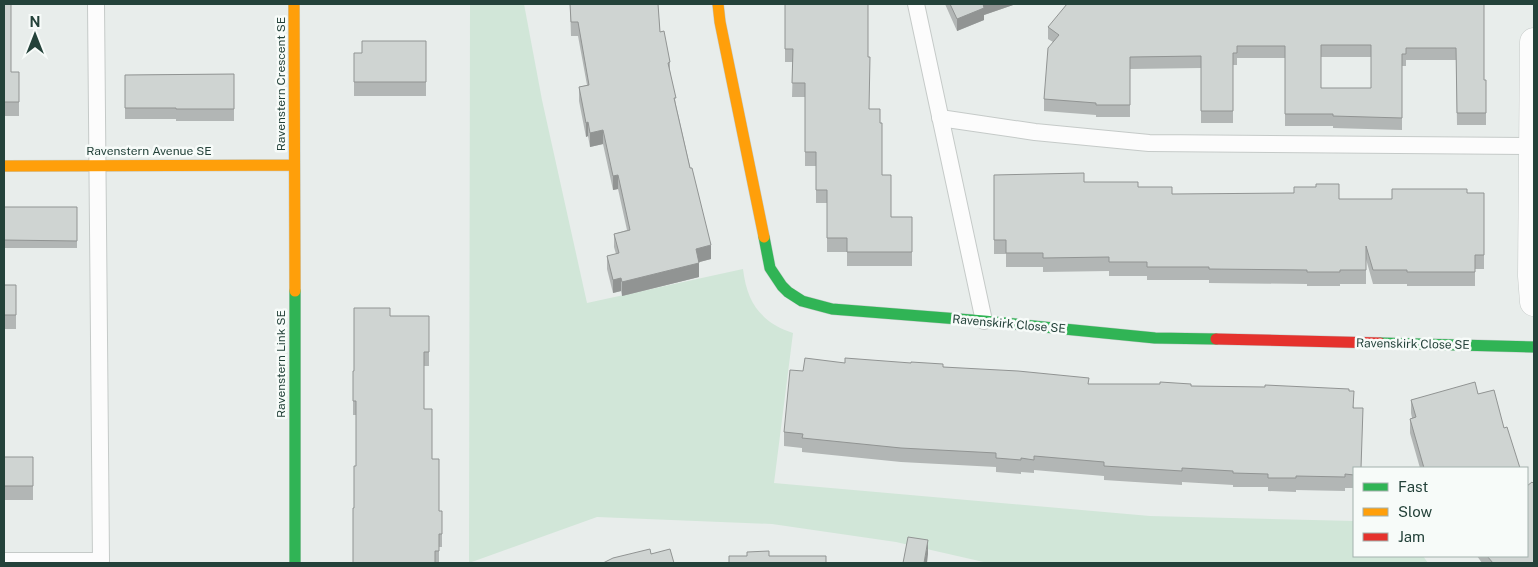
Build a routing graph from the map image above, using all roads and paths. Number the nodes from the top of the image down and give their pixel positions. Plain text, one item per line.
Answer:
1 (96, 4) edge
2 (294, 4) edge
3 (718, 4) edge
4 (916, 4) edge
5 (1534, 42) edge
6 (940, 118) junction
7 (1533, 146) edge
8 (98, 165) junction
9 (294, 165) junction
10 (4, 166) edge
11 (1534, 302) edge
12 (984, 321) junction
13 (1534, 347) edge
14 (4, 561) edge
15 (295, 563) edge

1 - 8 lane
2 - 9 street, Ravenstern Crescent SE
3 - 12 street, Ravenskirk Close SE
4 - 6 lane
5 - 7 street
6 - 7 lane
6 - 12 lane
7 - 11 street
8 - 9 street, Ravenstern Avenue SE
8 - 10 street, Ravenstern Avenue SE
8 - 14 lane
9 - 15 street, Ravenstern Link SE
12 - 13 street, Ravenskirk Close SE

